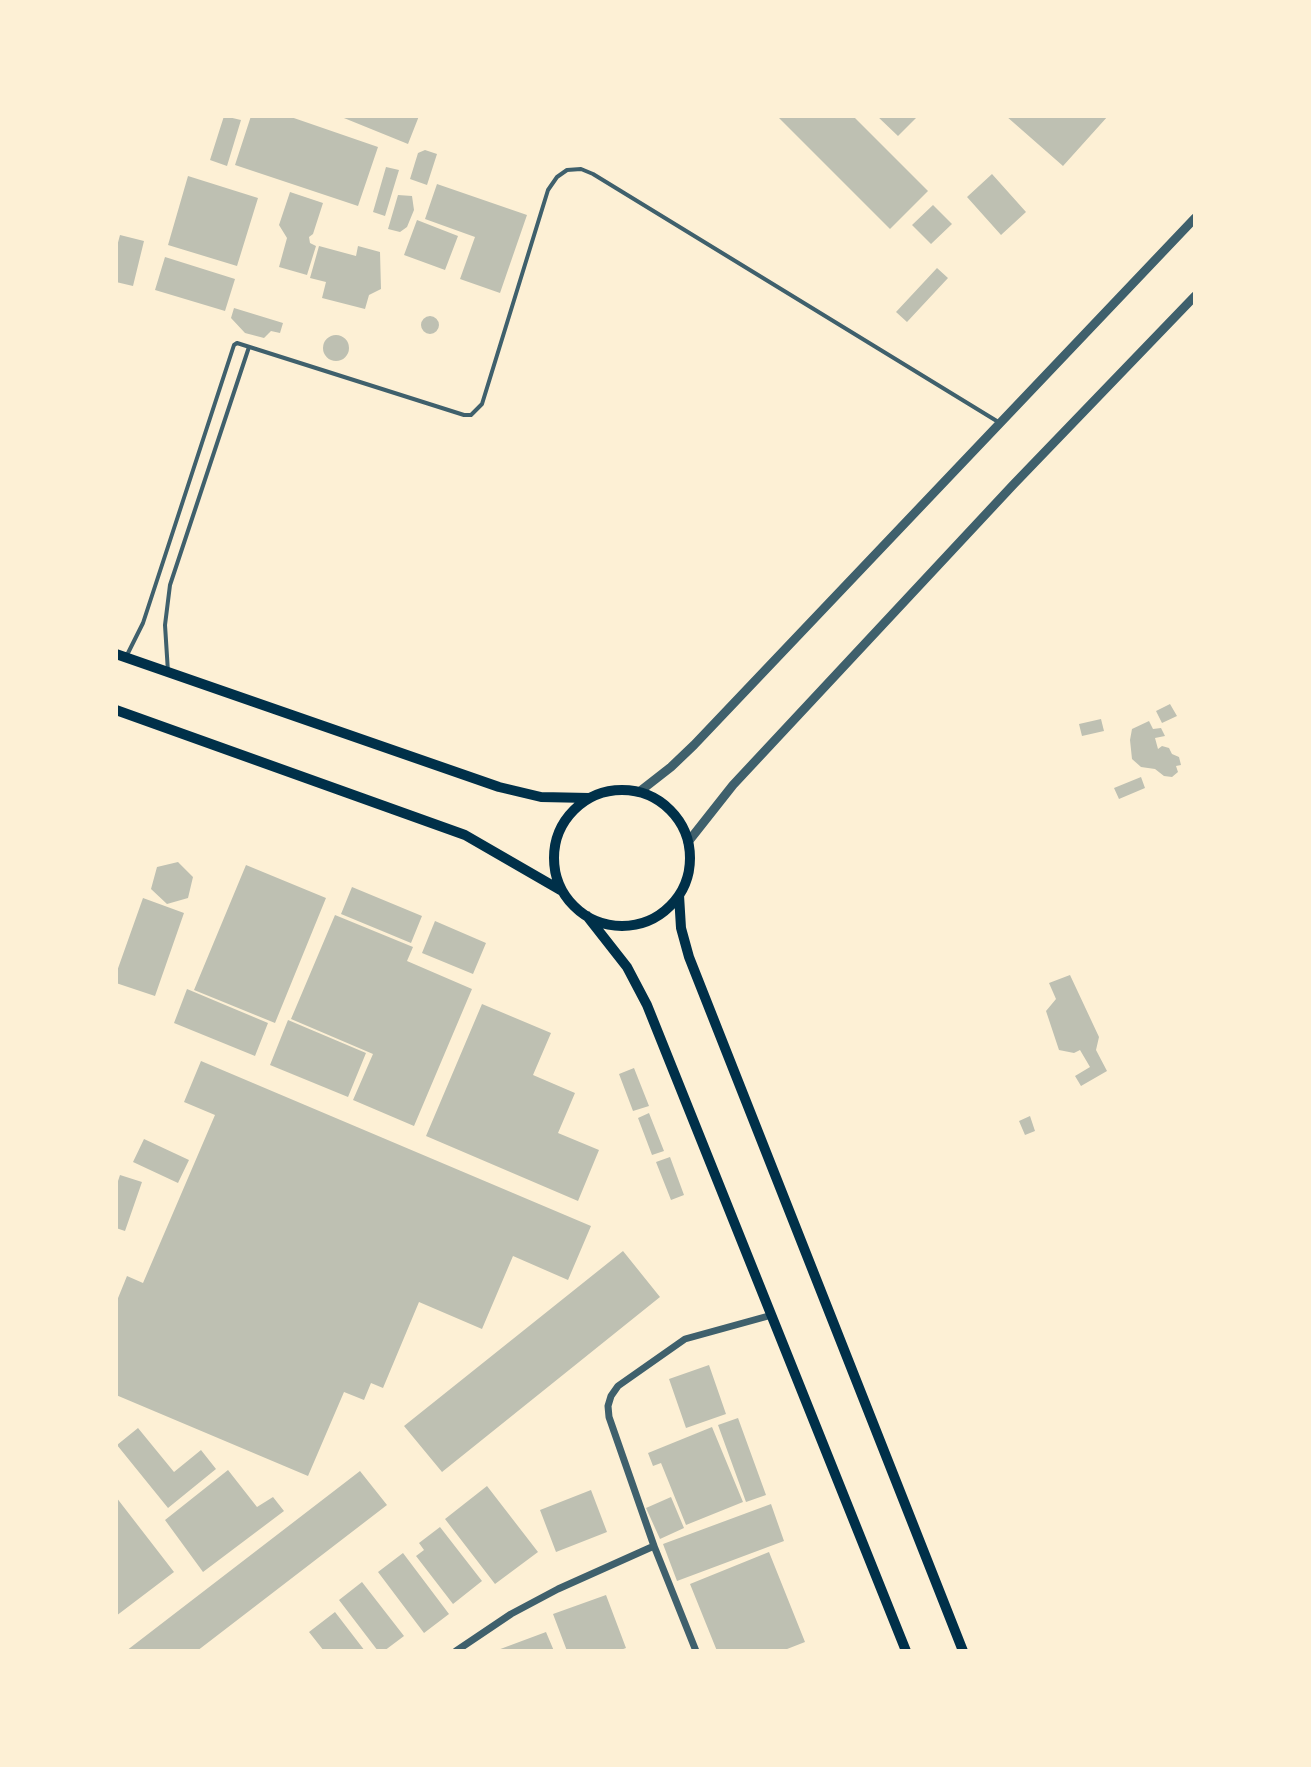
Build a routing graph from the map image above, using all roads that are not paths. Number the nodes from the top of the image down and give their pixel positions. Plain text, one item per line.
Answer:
1 (1195, 218) edge
2 (1195, 296) edge
3 (249, 347) junction
4 (1000, 423) junction
5 (121, 656) edge
6 (168, 673) junction
7 (116, 710) edge
8 (639, 792) junction
9 (589, 798) junction
10 (688, 842) junction
11 (562, 891) junction
12 (679, 895) junction
13 (587, 916) junction
14 (772, 1315) junction
15 (654, 1546) junction
16 (456, 1651) edge
17 (696, 1651) edge
18 (906, 1651) edge
19 (963, 1651) edge

1 - 4 street
2 - 10 street
3 - 4 lane
3 - 5 lane
3 - 6 lane
4 - 8 street
5 - 6 main road
6 - 9 main road
7 - 11 main road
8 - 9 main road
8 - 10 main road
9 - 11 main road
10 - 12 main road
11 - 13 main road
12 - 13 main road
12 - 19 main road
13 - 14 main road
14 - 15 street
14 - 18 main road
15 - 16 street
15 - 17 street

